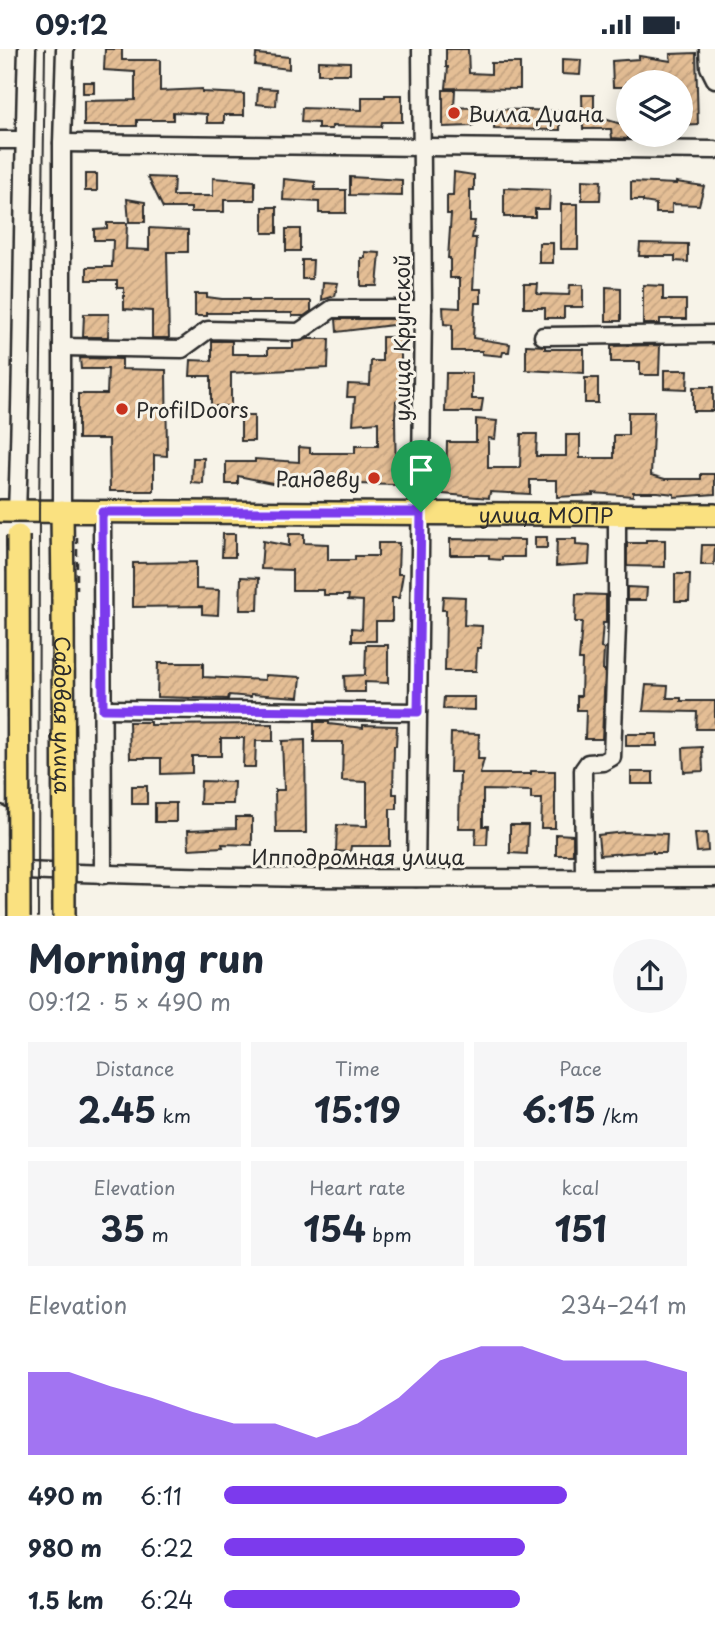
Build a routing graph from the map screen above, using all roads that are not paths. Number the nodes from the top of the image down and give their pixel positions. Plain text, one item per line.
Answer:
1 (27, 49) edge
2 (65, 49) edge
3 (421, 49) edge
4 (708, 49) edge
5 (715, 79) edge
6 (0, 140) edge
7 (24, 140) junction
8 (62, 143) junction
9 (422, 147) junction
10 (715, 150) edge
11 (423, 309) junction
12 (715, 334) edge
13 (543, 336) dead end
14 (62, 347) junction
15 (9, 511) edge
16 (62, 512) junction
17 (102, 512) junction
18 (421, 512) junction
19 (617, 514) junction
20 (715, 515) edge
21 (103, 709) junction
22 (418, 712) junction
23 (0, 814) edge
24 (1, 870) edge
25 (103, 875) junction
26 (416, 878) junction
27 (584, 878) junction
28 (715, 878) edge
29 (1, 916) edge
30 (19, 916) edge
31 (64, 916) edge

1 - 7 street
2 - 8 street
3 - 9 street, улица Крупской
4 - 5 street
6 - 7 street
7 - 15 street
8 - 9 street
8 - 14 street
9 - 10 street
9 - 11 street, улица Крупской
11 - 14 street
11 - 18 street, улица Крупской
12 - 13 street
14 - 16 street
15 - 16 main road, улица МОПР
15 - 30 main road, bridge
16 - 17 main road, улица МОПР
16 - 31 main road, Садовая улица, bridge
17 - 18 main road, улица МОПР
17 - 21 street
18 - 19 main road, улица МОПР
18 - 22 street, улица Крупской
19 - 20 main road, улица МОПР
19 - 27 street
21 - 22 street
21 - 25 street
22 - 26 street, улица Крупской
23 - 24 street
24 - 25 street, Ипподромная улица
24 - 29 street
25 - 26 street, Ипподромная улица
26 - 27 street, Ипподромная улица
27 - 28 street, Ипподромная улица

